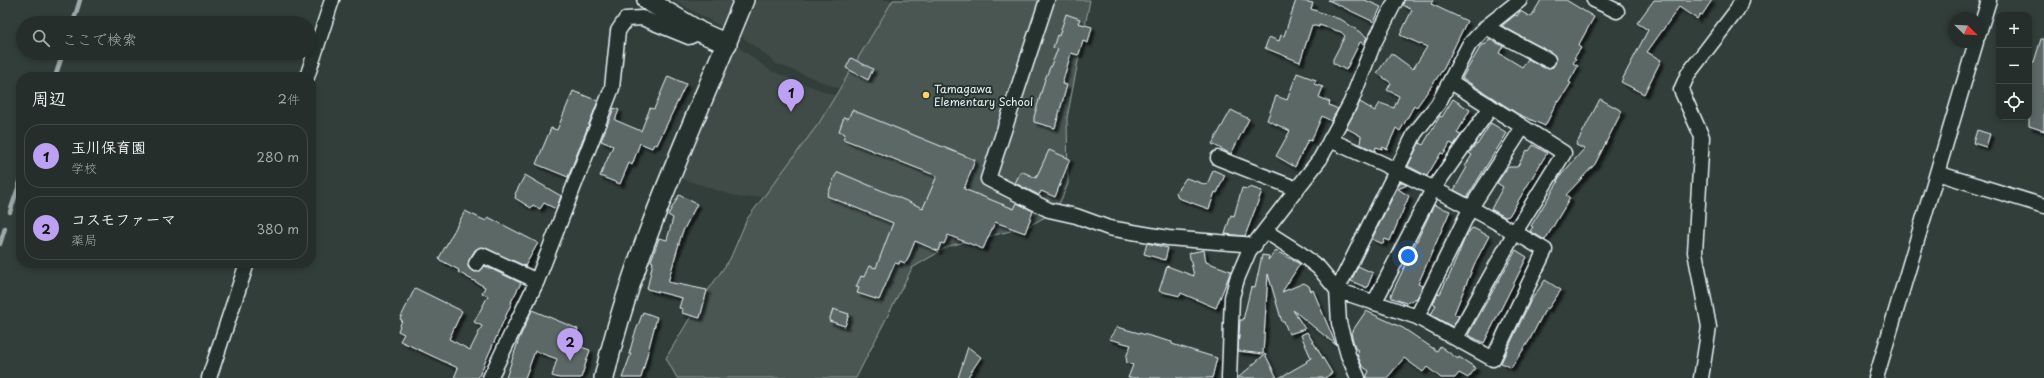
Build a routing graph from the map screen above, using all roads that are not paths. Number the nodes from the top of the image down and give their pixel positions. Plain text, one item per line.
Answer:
1 (332, 0) edge
2 (647, 0) edge
3 (744, 0) edge
4 (1047, 0) edge
5 (1396, 0) edge
6 (1520, 0) edge
7 (1594, 0) edge
8 (1742, 0) edge
9 (1989, 0) edge
10 (1617, 11) dead end
11 (1984, 16) edge
12 (1486, 26) junction
13 (700, 32) junction
14 (727, 44) junction
15 (1974, 48) edge
16 (316, 49) edge
17 (313, 60) edge
18 (1548, 60) dead end
19 (309, 72) edge
20 (1451, 82) junction
21 (1490, 107) junction
22 (1523, 127) junction
23 (1330, 140) junction
24 (1218, 158) dead end
25 (1396, 169) junction
26 (1937, 173) junction
27 (1297, 189) junction
28 (1433, 189) junction
29 (2044, 206) edge
30 (1470, 209) junction
31 (1265, 231) junction
32 (1514, 232) junction
33 (1255, 245) junction
34 (476, 264) dead end
35 (245, 268) edge
36 (537, 281) junction
37 (1337, 290) junction
38 (1374, 303) junction
39 (1417, 317) junction
40 (1456, 338) junction
41 (209, 378) edge
42 (490, 378) edge
43 (604, 378) edge
44 (1229, 378) edge
45 (1358, 378) edge
46 (1701, 378) edge
47 (1876, 378) edge

1 - 16 street
2 - 13 street
3 - 14 street
4 - 33 street
5 - 23 street
6 - 12 street
7 - 10 street
8 - 46 street
9 - 11 street
12 - 18 street
12 - 20 street
13 - 14 street
13 - 36 street
14 - 43 street
15 - 26 street
17 - 19 street
20 - 21 street
20 - 25 street
21 - 22 street
21 - 28 street
22 - 30 street
22 - 32 street
23 - 25 street
23 - 27 street
24 - 27 street
25 - 28 street
25 - 37 street
26 - 29 street
26 - 47 street
27 - 31 street
28 - 30 street
28 - 38 street
30 - 32 street
30 - 39 street
31 - 33 street
31 - 37 street
32 - 40 street
32 - 40 street
33 - 44 street
34 - 36 street
35 - 41 street
36 - 42 street
37 - 38 street
37 - 45 street
38 - 39 street
39 - 40 street

